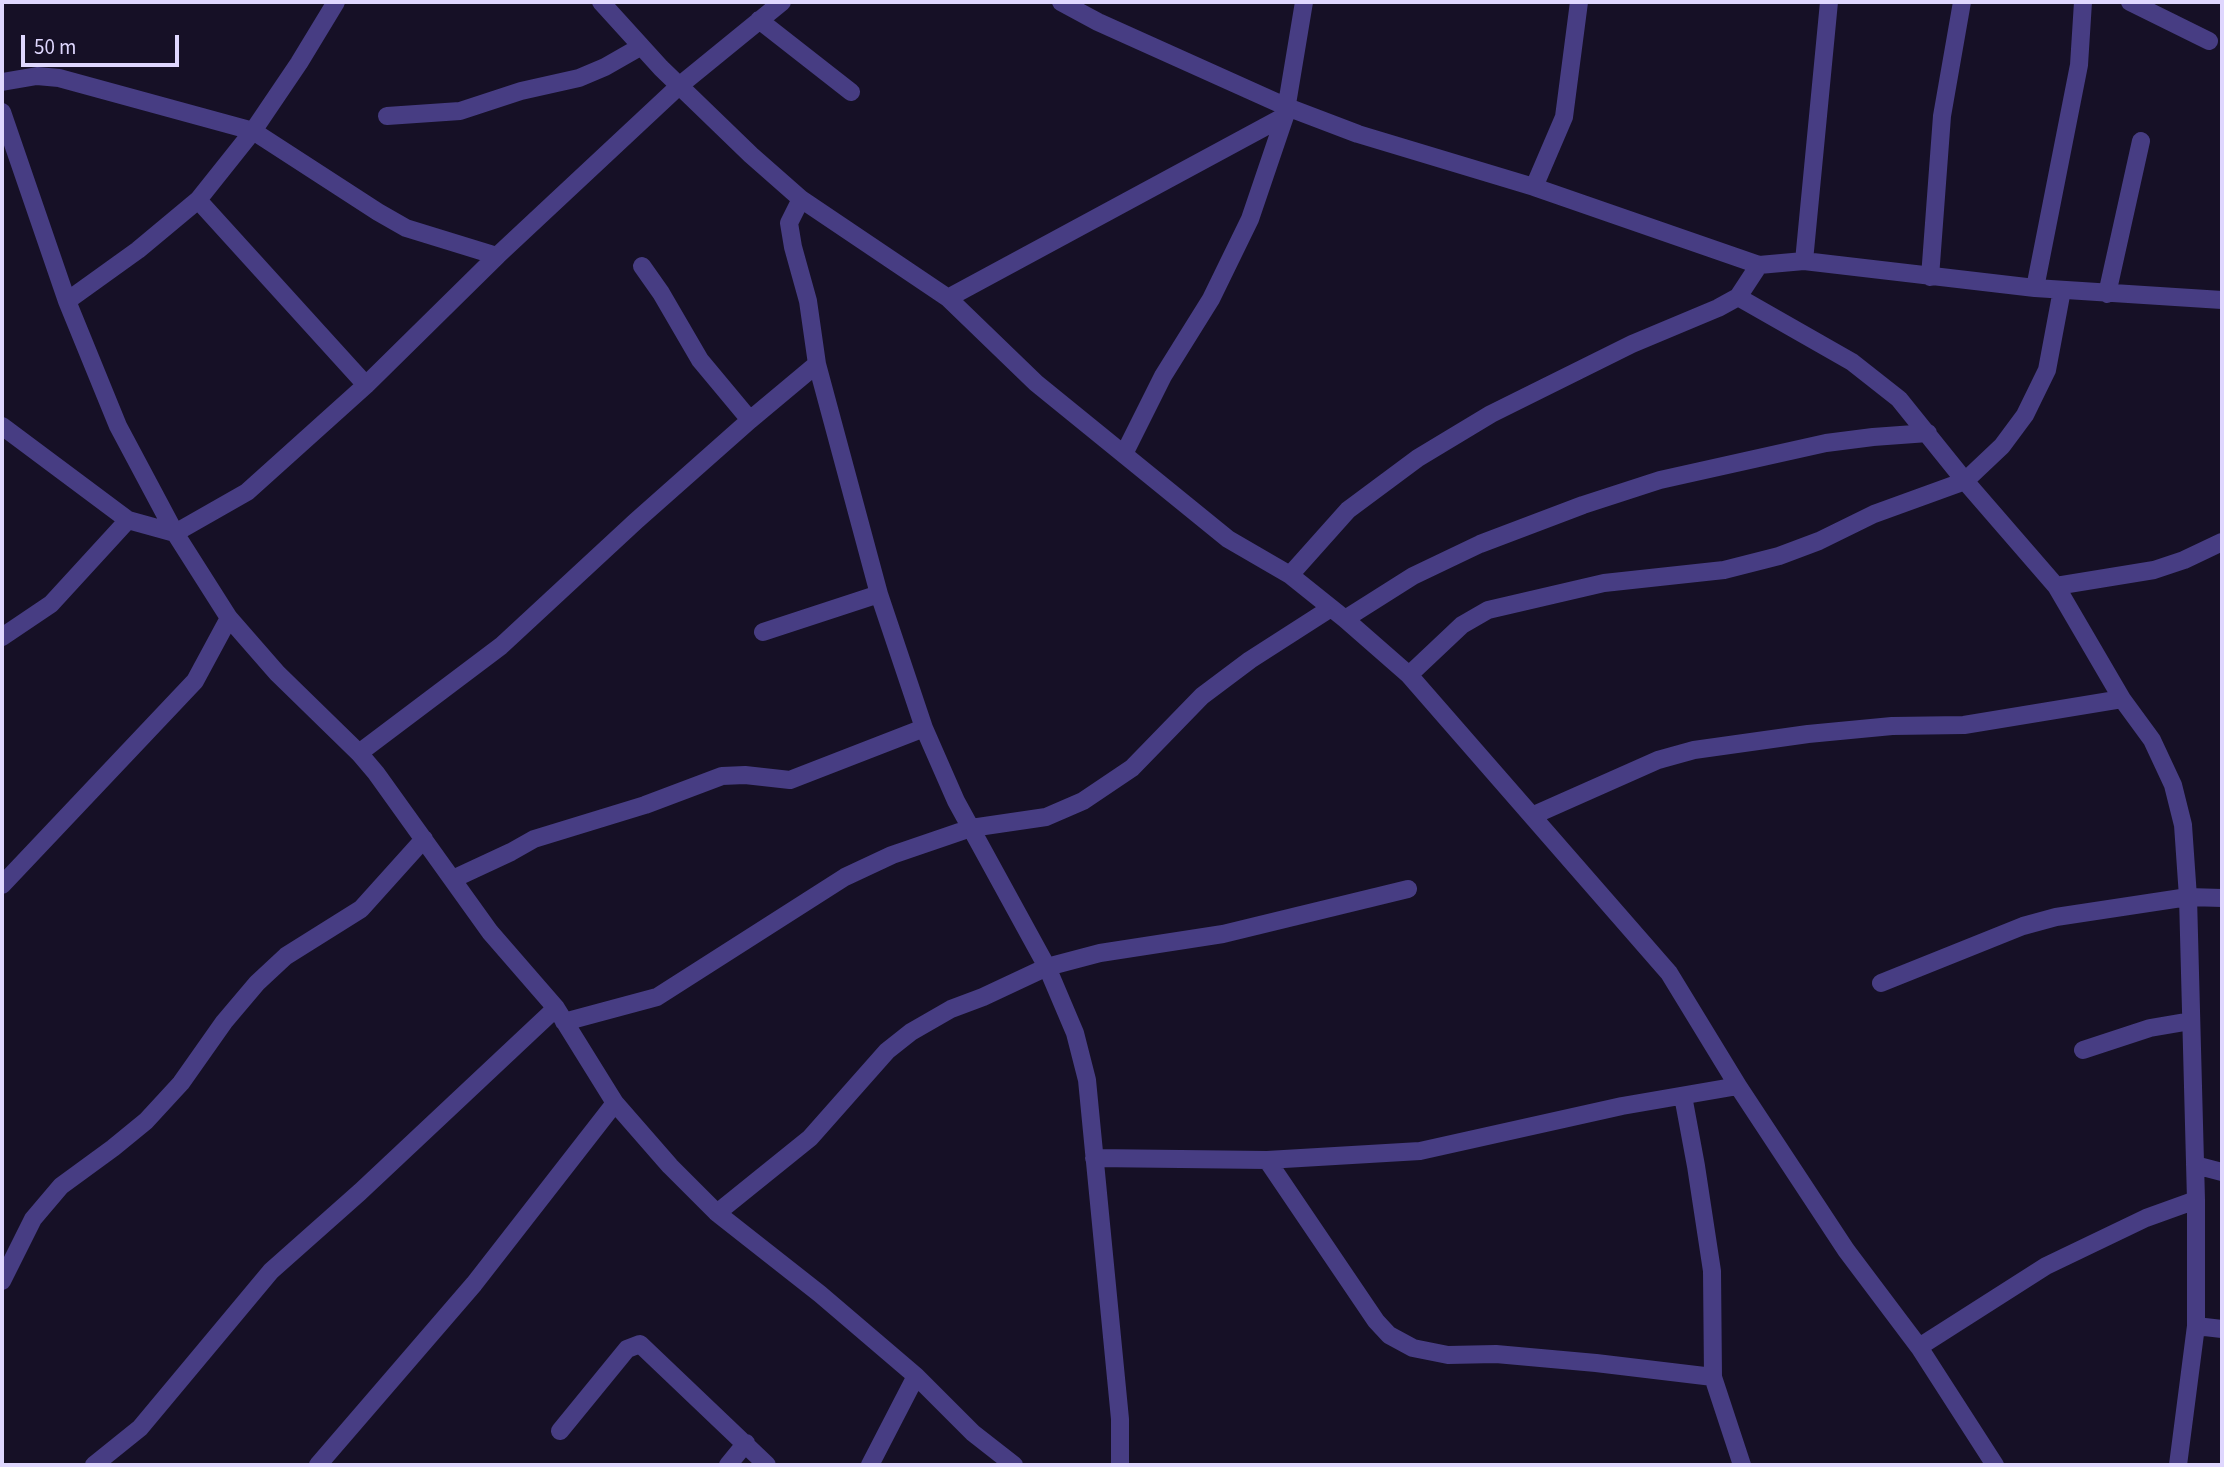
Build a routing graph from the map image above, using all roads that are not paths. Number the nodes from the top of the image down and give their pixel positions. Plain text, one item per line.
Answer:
1 (601, 2) edge
2 (782, 2) edge
3 (1061, 2) edge
4 (1304, 2) edge
5 (1579, 2) edge
6 (1829, 2) edge
7 (1962, 2) edge
8 (2083, 2) edge
9 (2130, 2) edge
10 (332, 3) edge
11 (1088, 9) edge
12 (759, 20) junction
13 (2209, 41) dead end
14 (640, 47) junction
15 (2, 82) edge
16 (679, 86) junction
17 (851, 92) dead end
18 (1286, 111) junction
19 (2, 112) edge
20 (387, 116) dead end
21 (253, 131) junction
22 (2141, 141) dead end
23 (1534, 187) junction
24 (801, 199) junction
25 (198, 200) junction
26 (497, 256) junction
27 (1804, 261) junction
28 (1759, 264) junction
29 (642, 266) dead end
30 (1930, 277) junction
31 (2035, 288) junction
32 (2062, 290) junction
33 (2107, 294) junction
34 (1738, 297) junction
35 (948, 298) junction
36 (2222, 300) edge
37 (67, 301) junction
38 (817, 364) junction
39 (366, 385) junction
40 (750, 420) junction
41 (2, 426) edge
42 (1928, 433) junction
43 (1124, 454) junction
44 (1965, 481) junction
45 (128, 520) junction
46 (175, 533) junction
47 (2222, 542) edge
48 (1290, 575) junction
49 (2056, 586) junction
50 (879, 594) junction
51 (1338, 613) junction
52 (229, 618) junction
53 (763, 632) dead end
54 (2, 637) edge
55 (1409, 675) junction
56 (2122, 699) junction
57 (924, 729) junction
58 (359, 753) junction
59 (1534, 816) junction
60 (971, 828) junction
61 (424, 839) junction
62 (453, 879) junction
63 (2, 885) edge
64 (1408, 889) dead end
65 (2188, 897) junction
66 (2222, 898) edge
67 (1047, 967) junction
68 (1881, 983) dead end
69 (560, 1015) junction
70 (2191, 1021) junction
71 (2083, 1050) dead end
72 (1738, 1086) junction
73 (1683, 1096) junction
74 (615, 1103) junction
75 (1094, 1158) junction
76 (1268, 1160) junction
77 (2195, 1166) junction
78 (2222, 1172) edge
79 (2196, 1200) junction
80 (717, 1213) junction
81 (2, 1281) edge
82 (2196, 1326) junction
83 (2222, 1329) edge
84 (1919, 1347) junction
85 (916, 1376) junction
86 (1713, 1377) junction
87 (560, 1431) dead end
88 (747, 1443) junction
89 (94, 1465) edge
90 (318, 1465) edge
91 (728, 1465) edge
92 (767, 1465) edge
93 (870, 1465) edge
94 (1014, 1465) edge
95 (1121, 1465) edge
96 (1742, 1465) edge
97 (1995, 1465) edge
98 (2178, 1465) edge

1 - 14 street
2 - 12 street
3 - 11 street
4 - 18 street
5 - 23 street
6 - 27 street
7 - 30 street
8 - 31 street
9 - 13 street
10 - 21 street
11 - 18 street
12 - 16 street
12 - 17 street
14 - 16 street
14 - 20 street
15 - 21 street
16 - 24 street
16 - 26 street
18 - 23 street
18 - 35 street
18 - 43 street
19 - 37 street
21 - 25 street
21 - 26 street
22 - 33 street
23 - 28 street
24 - 35 street
24 - 38 street
25 - 37 street
25 - 39 street
26 - 39 street
27 - 28 street
27 - 30 street
28 - 34 street
29 - 40 street
30 - 31 street
31 - 32 street
32 - 33 street
32 - 44 street
33 - 36 street
34 - 42 street
34 - 48 street
35 - 43 street
37 - 46 street
38 - 40 street
38 - 50 street
39 - 46 street
40 - 58 street
41 - 45 street
42 - 44 street
42 - 51 street
43 - 48 street
44 - 49 street
44 - 55 street
45 - 46 street
45 - 54 street
46 - 52 street
47 - 49 street
48 - 51 street
49 - 56 street
50 - 53 street
50 - 57 street
51 - 55 street
51 - 60 street
52 - 58 street
52 - 63 street
55 - 59 street
56 - 59 street
56 - 65 street
57 - 60 street
57 - 62 street
58 - 61 street
59 - 72 street
60 - 67 street
60 - 69 street
61 - 62 street
61 - 81 street
62 - 69 street
64 - 67 street
65 - 66 street
65 - 68 street
65 - 70 street
67 - 75 street
67 - 80 street
69 - 74 street
69 - 89 street
70 - 71 street
70 - 77 street
72 - 73 street
72 - 84 street
73 - 76 street
73 - 86 street
74 - 80 street
74 - 90 street
75 - 76 street
75 - 95 street
76 - 86 street
77 - 78 street
77 - 79 street
79 - 82 street
79 - 84 street
80 - 85 street
82 - 83 street
82 - 98 street
84 - 97 street
85 - 93 street
85 - 94 street
86 - 96 street
87 - 88 street
88 - 91 street
88 - 92 street

